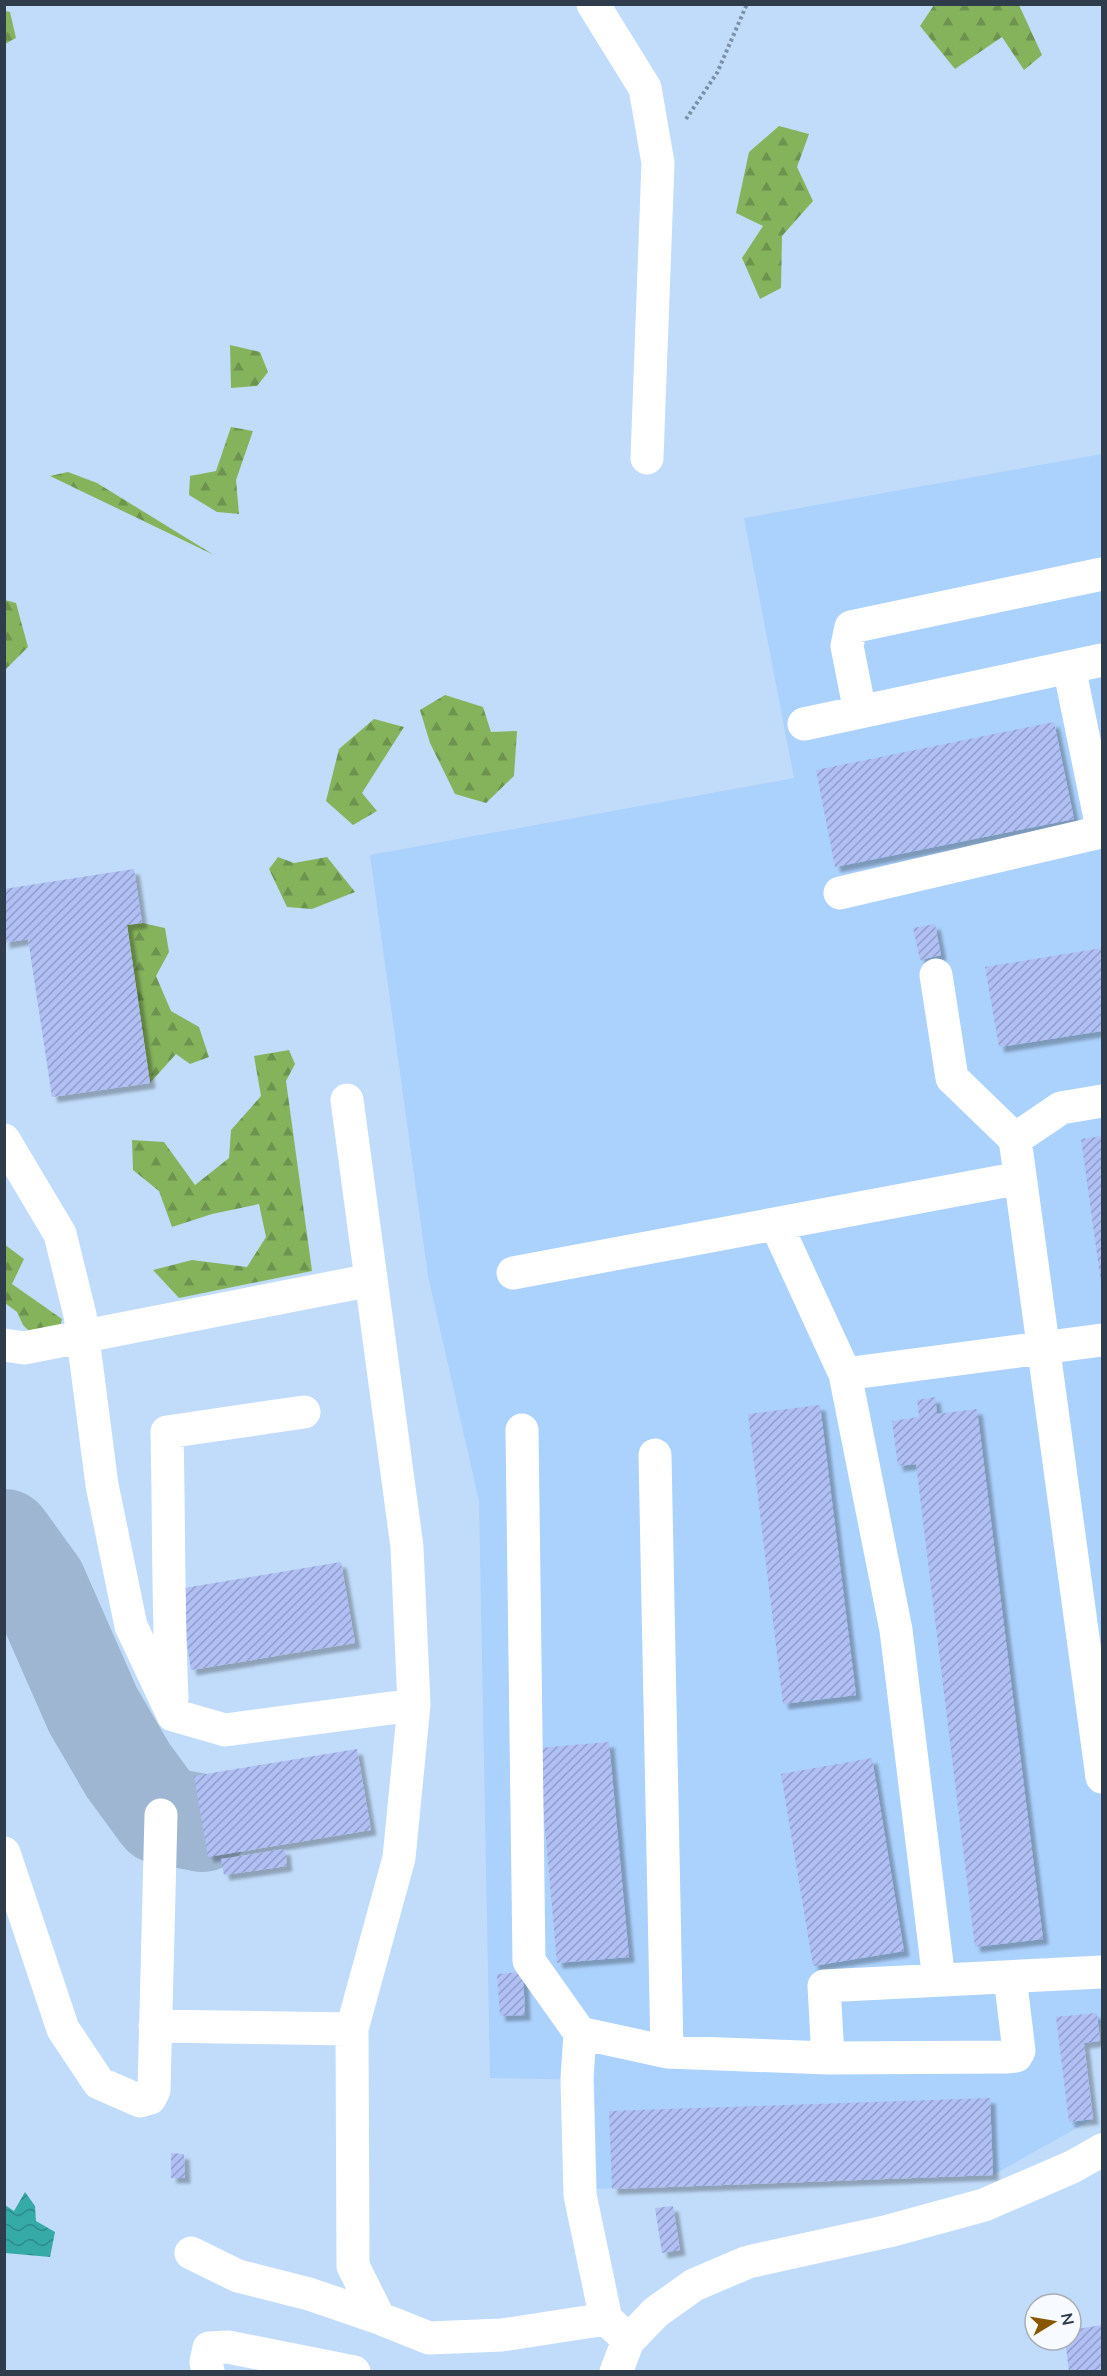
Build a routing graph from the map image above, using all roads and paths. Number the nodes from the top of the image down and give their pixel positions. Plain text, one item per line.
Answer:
1 (593, 4) edge
2 (747, 4) edge
3 (658, 163) junction
4 (647, 458) dead end
5 (1102, 574) edge
6 (1102, 660) edge
7 (1069, 667) junction
8 (860, 712) junction
9 (804, 724) dead end
10 (840, 893) dead end
11 (936, 975) dead end
12 (347, 1100) dead end
13 (1102, 1101) edge
14 (1015, 1139) junction
15 (4, 1140) edge
16 (1020, 1178) junction
17 (776, 1224) junction
18 (513, 1273) dead end
19 (371, 1280) junction
20 (83, 1337) junction
21 (1102, 1340) edge
22 (4, 1345) edge
23 (1044, 1347) junction
24 (845, 1374) junction
25 (304, 1412) dead end
26 (522, 1430) dead end
27 (655, 1455) dead end
28 (414, 1705) junction
29 (173, 1715) junction
30 (1102, 1777) edge
31 (161, 1815) dead end
32 (4, 1853) edge
33 (1102, 1972) edge
34 (1010, 1977) junction
35 (939, 1980) junction
36 (155, 2026) junction
37 (352, 2029) junction
38 (580, 2033) junction
39 (667, 2052) junction
40 (828, 2058) junction
41 (1102, 2150) edge
42 (191, 2253) dead end
43 (380, 2318) junction
44 (617, 2330) junction
45 (208, 2372) edge
46 (354, 2372) edge
47 (616, 2372) edge

1 - 3 street
2 - 3 path
3 - 4 street
5 - 8 street
6 - 7 street
7 - 8 street
7 - 10 street
8 - 9 street
11 - 14 street
12 - 19 street
13 - 14 street
14 - 16 street
15 - 20 street
16 - 17 street
16 - 23 street
17 - 18 street
17 - 24 street
19 - 20 street
19 - 28 street
20 - 22 street
20 - 29 street
21 - 23 street
23 - 24 street
23 - 30 street
24 - 35 street
25 - 29 street
26 - 38 street
27 - 39 street
28 - 29 street
28 - 37 street
31 - 36 street
32 - 36 street
33 - 34 street
34 - 35 street
34 - 40 street
35 - 40 street
36 - 37 street
37 - 43 street
38 - 39 street
38 - 44 street
39 - 40 street
41 - 44 street
42 - 43 street
43 - 44 street
44 - 47 street
45 - 46 street

